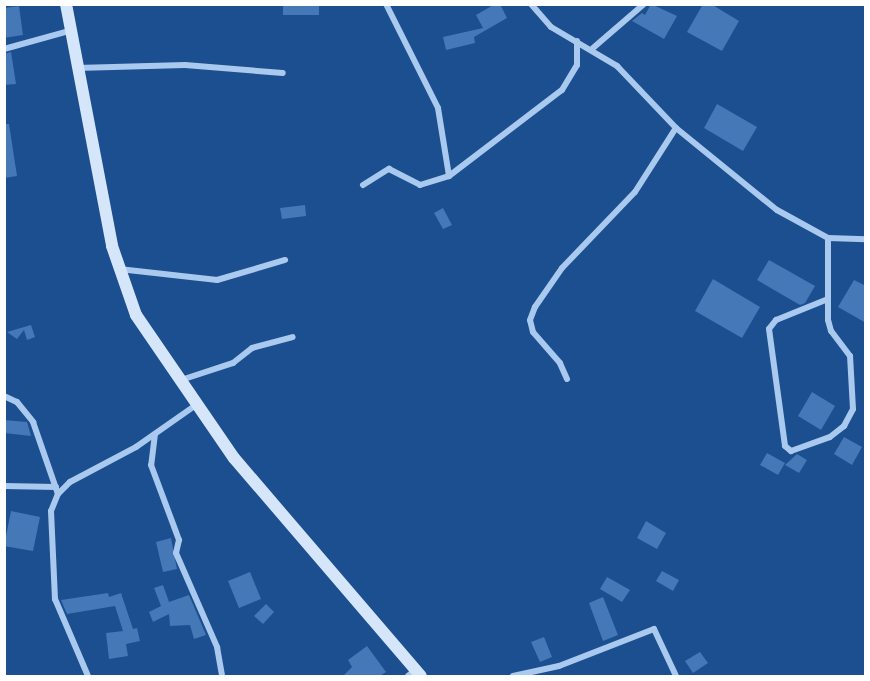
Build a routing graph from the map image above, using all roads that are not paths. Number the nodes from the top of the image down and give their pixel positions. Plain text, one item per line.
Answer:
1 (66, 4) edge
2 (386, 4) edge
3 (531, 4) edge
4 (645, 4) edge
5 (69, 31) junction
6 (577, 41) junction
7 (593, 48) junction
8 (4, 49) edge
9 (77, 68) junction
10 (283, 73) dead end
11 (676, 128) junction
12 (449, 176) junction
13 (363, 185) dead end
14 (828, 238) junction
15 (866, 239) edge
16 (285, 260) dead end
17 (118, 269) junction
18 (828, 299) junction
19 (293, 337) dead end
20 (567, 379) dead end
21 (178, 381) junction
22 (4, 396) edge
23 (196, 405) junction
24 (155, 434) junction
25 (6, 489) edge
26 (57, 491) junction
27 (415, 674) edge
28 (88, 676) edge
29 (222, 676) edge
30 (513, 676) edge
31 (675, 676) edge

1 - 5 main road
2 - 12 street
3 - 6 street
4 - 7 street
5 - 8 street
5 - 9 main road
6 - 7 street
6 - 12 street
7 - 11 street
9 - 10 street
9 - 17 main road
11 - 14 street
11 - 20 street
12 - 13 street
14 - 15 street
14 - 18 street
16 - 17 street
17 - 21 main road
18 - 18 street
19 - 21 street
21 - 23 main road
22 - 26 street
23 - 24 street
23 - 27 main road
24 - 26 street
24 - 29 street
25 - 26 street
26 - 28 street
30 - 31 street

